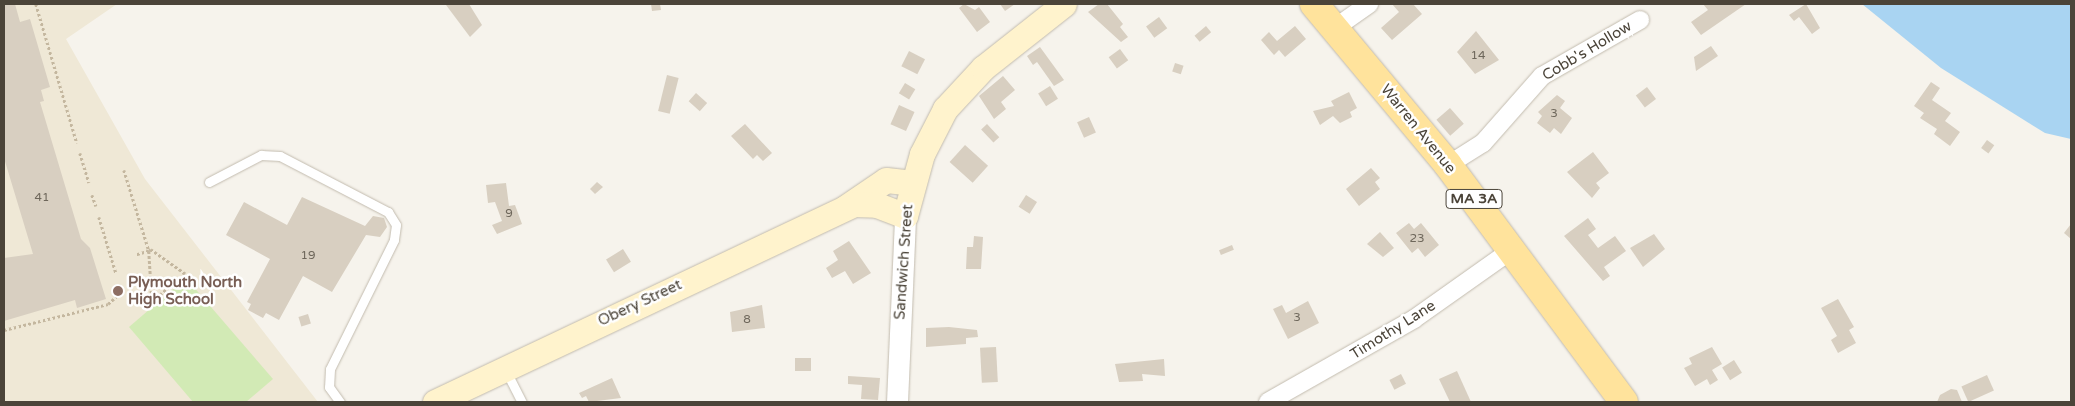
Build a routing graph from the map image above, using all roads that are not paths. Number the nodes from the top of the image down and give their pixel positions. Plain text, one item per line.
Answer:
1 (1064, 4) edge
2 (1314, 4) edge
3 (1369, 4) edge
4 (1640, 20) dead end
5 (1335, 28) junction
6 (1448, 165) junction
7 (209, 182) dead end
8 (912, 183) junction
9 (846, 208) junction
10 (906, 216) junction
11 (1513, 249) junction
12 (505, 368) junction
13 (446, 400) edge
14 (340, 402) edge
15 (522, 402) edge
16 (897, 402) edge
17 (1268, 402) edge
18 (1624, 402) edge

1 - 8 main road, Sandwich Street
2 - 5 main road, Warren Avenue / MA 3A
3 - 5 street
4 - 6 street, Cobb's Hollow
5 - 6 main road, Warren Avenue / MA 3A
6 - 11 main road, Warren Avenue / MA 3A
7 - 14 lane
8 - 9 main road, Obery Street
8 - 10 main road, Sandwich Street
9 - 10 main road, Obery Street
9 - 12 main road, Obery Street
10 - 16 street, Sandwich Street
11 - 17 street, Timothy Lane
11 - 18 main road, Warren Avenue / MA 3A
12 - 13 main road, Obery Street
12 - 15 lane

